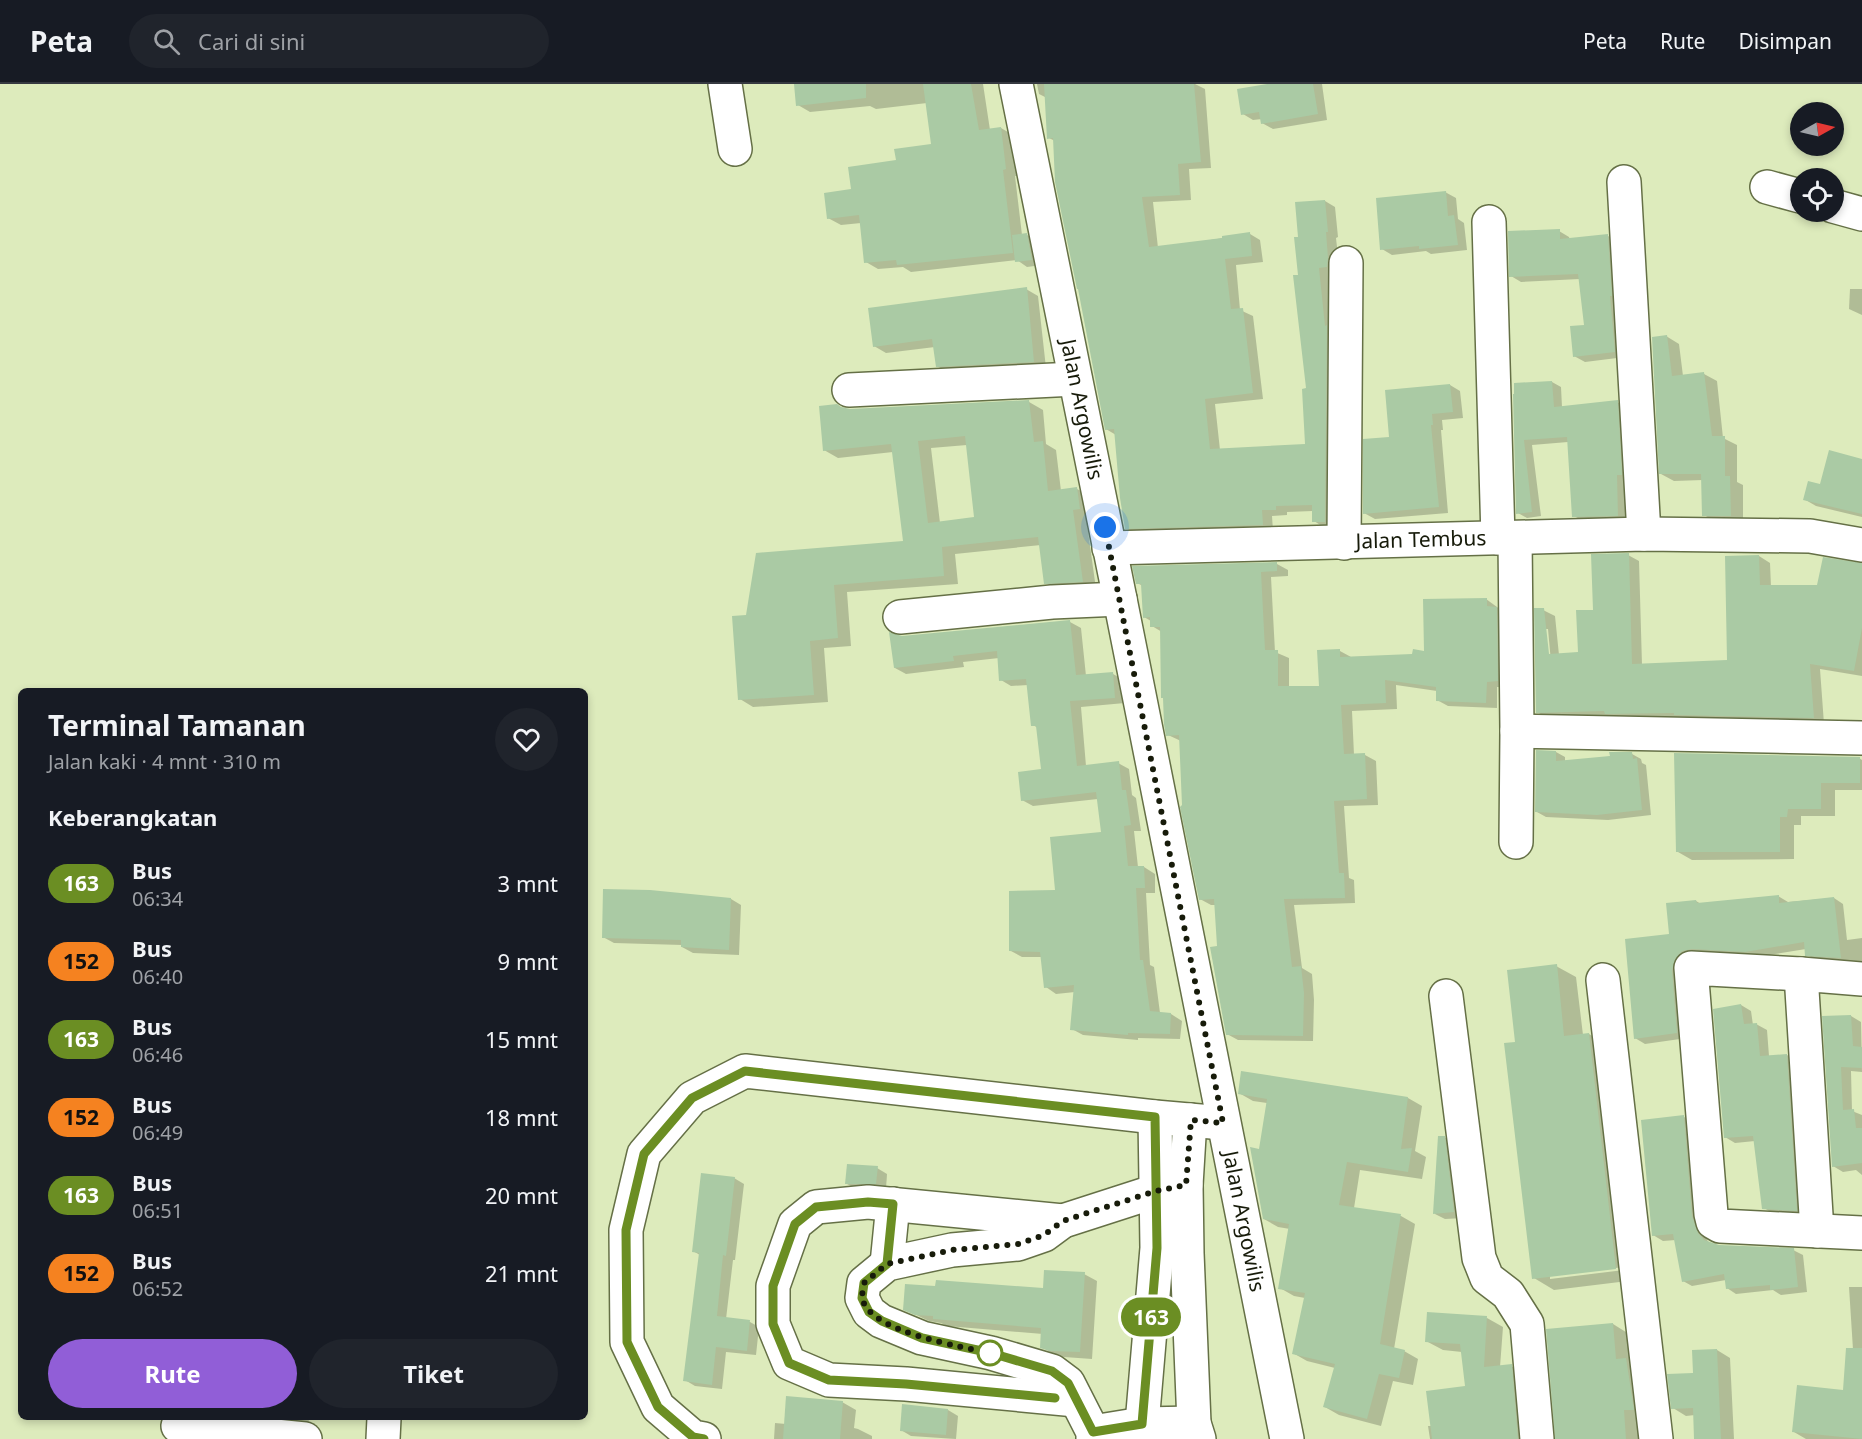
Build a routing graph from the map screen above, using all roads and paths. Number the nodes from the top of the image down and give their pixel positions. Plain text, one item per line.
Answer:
1 (725, 84) edge
2 (1016, 84) edge
3 (735, 149) dead end
4 (1624, 183) dead end
5 (1767, 187) dead end
6 (1790, 193) edge
7 (1844, 209) edge
8 (1862, 214) edge
9 (1489, 222) dead end
10 (1346, 263) dead end
11 (1075, 379) junction
12 (849, 390) dead end
13 (1644, 534) junction
14 (1506, 538) junction
15 (1344, 543) junction
16 (1862, 544) edge
17 (1109, 548) junction
18 (1120, 599) junction
19 (900, 617) dead end
20 (1517, 730) junction
21 (1862, 738) edge
22 (1516, 842) dead end
23 (1802, 974) junction
24 (1862, 979) edge
25 (1602, 980) dead end
26 (1446, 996) dead end
27 (1155, 1117) junction
28 (1191, 1120) junction
29 (1223, 1123) junction
30 (1171, 1188) junction
31 (893, 1204) junction
32 (1063, 1221) junction
33 (1817, 1231) junction
34 (1862, 1233) edge
35 (887, 1264) junction
36 (1076, 1400) junction
37 (384, 1420) edge
38 (178, 1428) edge
39 (1144, 1431) edge
40 (1197, 1431) edge
41 (1093, 1435) edge
42 (305, 1439) edge
43 (383, 1439) edge
44 (704, 1439) edge
45 (1287, 1439) edge
46 (1537, 1439) edge
47 (1656, 1439) edge

1 - 3 street
2 - 11 street, Jalan Argowilis
4 - 13 street
5 - 6 street
7 - 8 street
9 - 14 street
10 - 15 street
11 - 12 street
11 - 17 street, Jalan Argowilis
13 - 14 street, Jalan Tembus
13 - 16 street, Jalan Tembus
14 - 15 street, Jalan Tembus
14 - 20 street
15 - 17 street, Jalan Tembus
17 - 18 street, Jalan Argowilis
18 - 19 street
18 - 29 street, Jalan Argowilis
20 - 21 street
20 - 22 street
23 - 24 street
23 - 33 street
23 - 33 street
25 - 47 street
26 - 46 street
27 - 28 street
27 - 30 street
27 - 44 street
28 - 29 street
28 - 30 street
29 - 45 street, Jalan Argowilis
30 - 32 street
30 - 39 street
30 - 40 street
31 - 32 street
31 - 35 street
31 - 36 street
32 - 35 street
33 - 34 street
35 - 36 street
36 - 41 street
37 - 43 street
38 - 42 street
39 - 40 street
39 - 41 street

